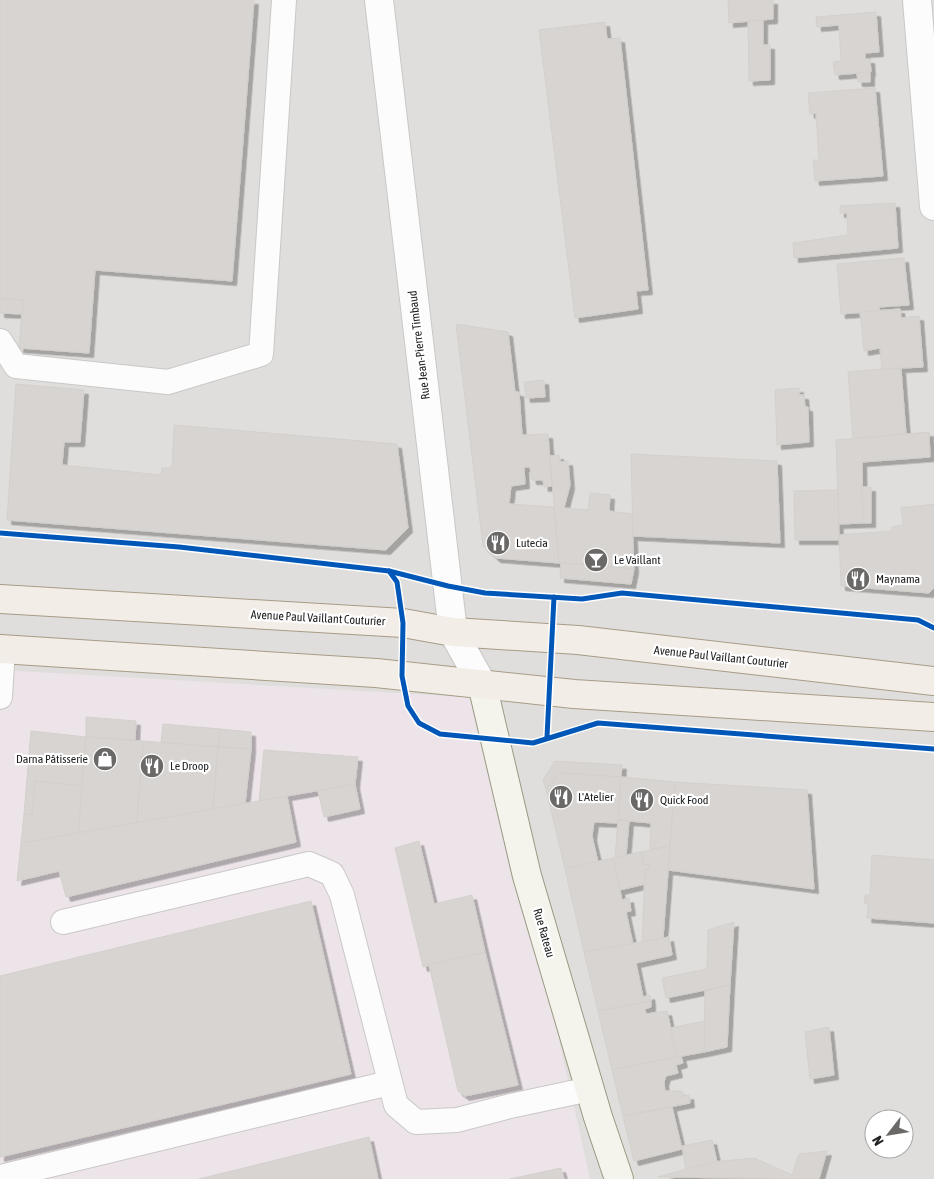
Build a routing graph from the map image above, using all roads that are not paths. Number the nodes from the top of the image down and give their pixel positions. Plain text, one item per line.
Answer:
1 (284, 0) edge
2 (379, 0) edge
3 (917, 0) edge
4 (934, 206) edge
5 (0, 341) edge
6 (0, 599) edge
7 (453, 632) junction
8 (2, 649) edge
9 (934, 681) edge
10 (482, 684) junction
11 (0, 697) edge
12 (934, 717) edge
13 (64, 922) dead end
14 (390, 1083) junction
15 (590, 1089) junction
16 (0, 1177) edge
17 (619, 1179) edge

1 - 5 lane
2 - 7 street, Rue Jean-Pierre Timbaud
3 - 4 street
6 - 7 main road, Avenue Paul Vaillant Couturier
7 - 9 main road, Avenue Paul Vaillant Couturier
7 - 10 street, Rue Jean-Pierre Timbaud
8 - 10 main road
8 - 11 lane
10 - 12 main road
10 - 15 street, Rue Rateau
13 - 14 lane
14 - 15 lane
14 - 16 lane
15 - 17 street, Rue Rateau

